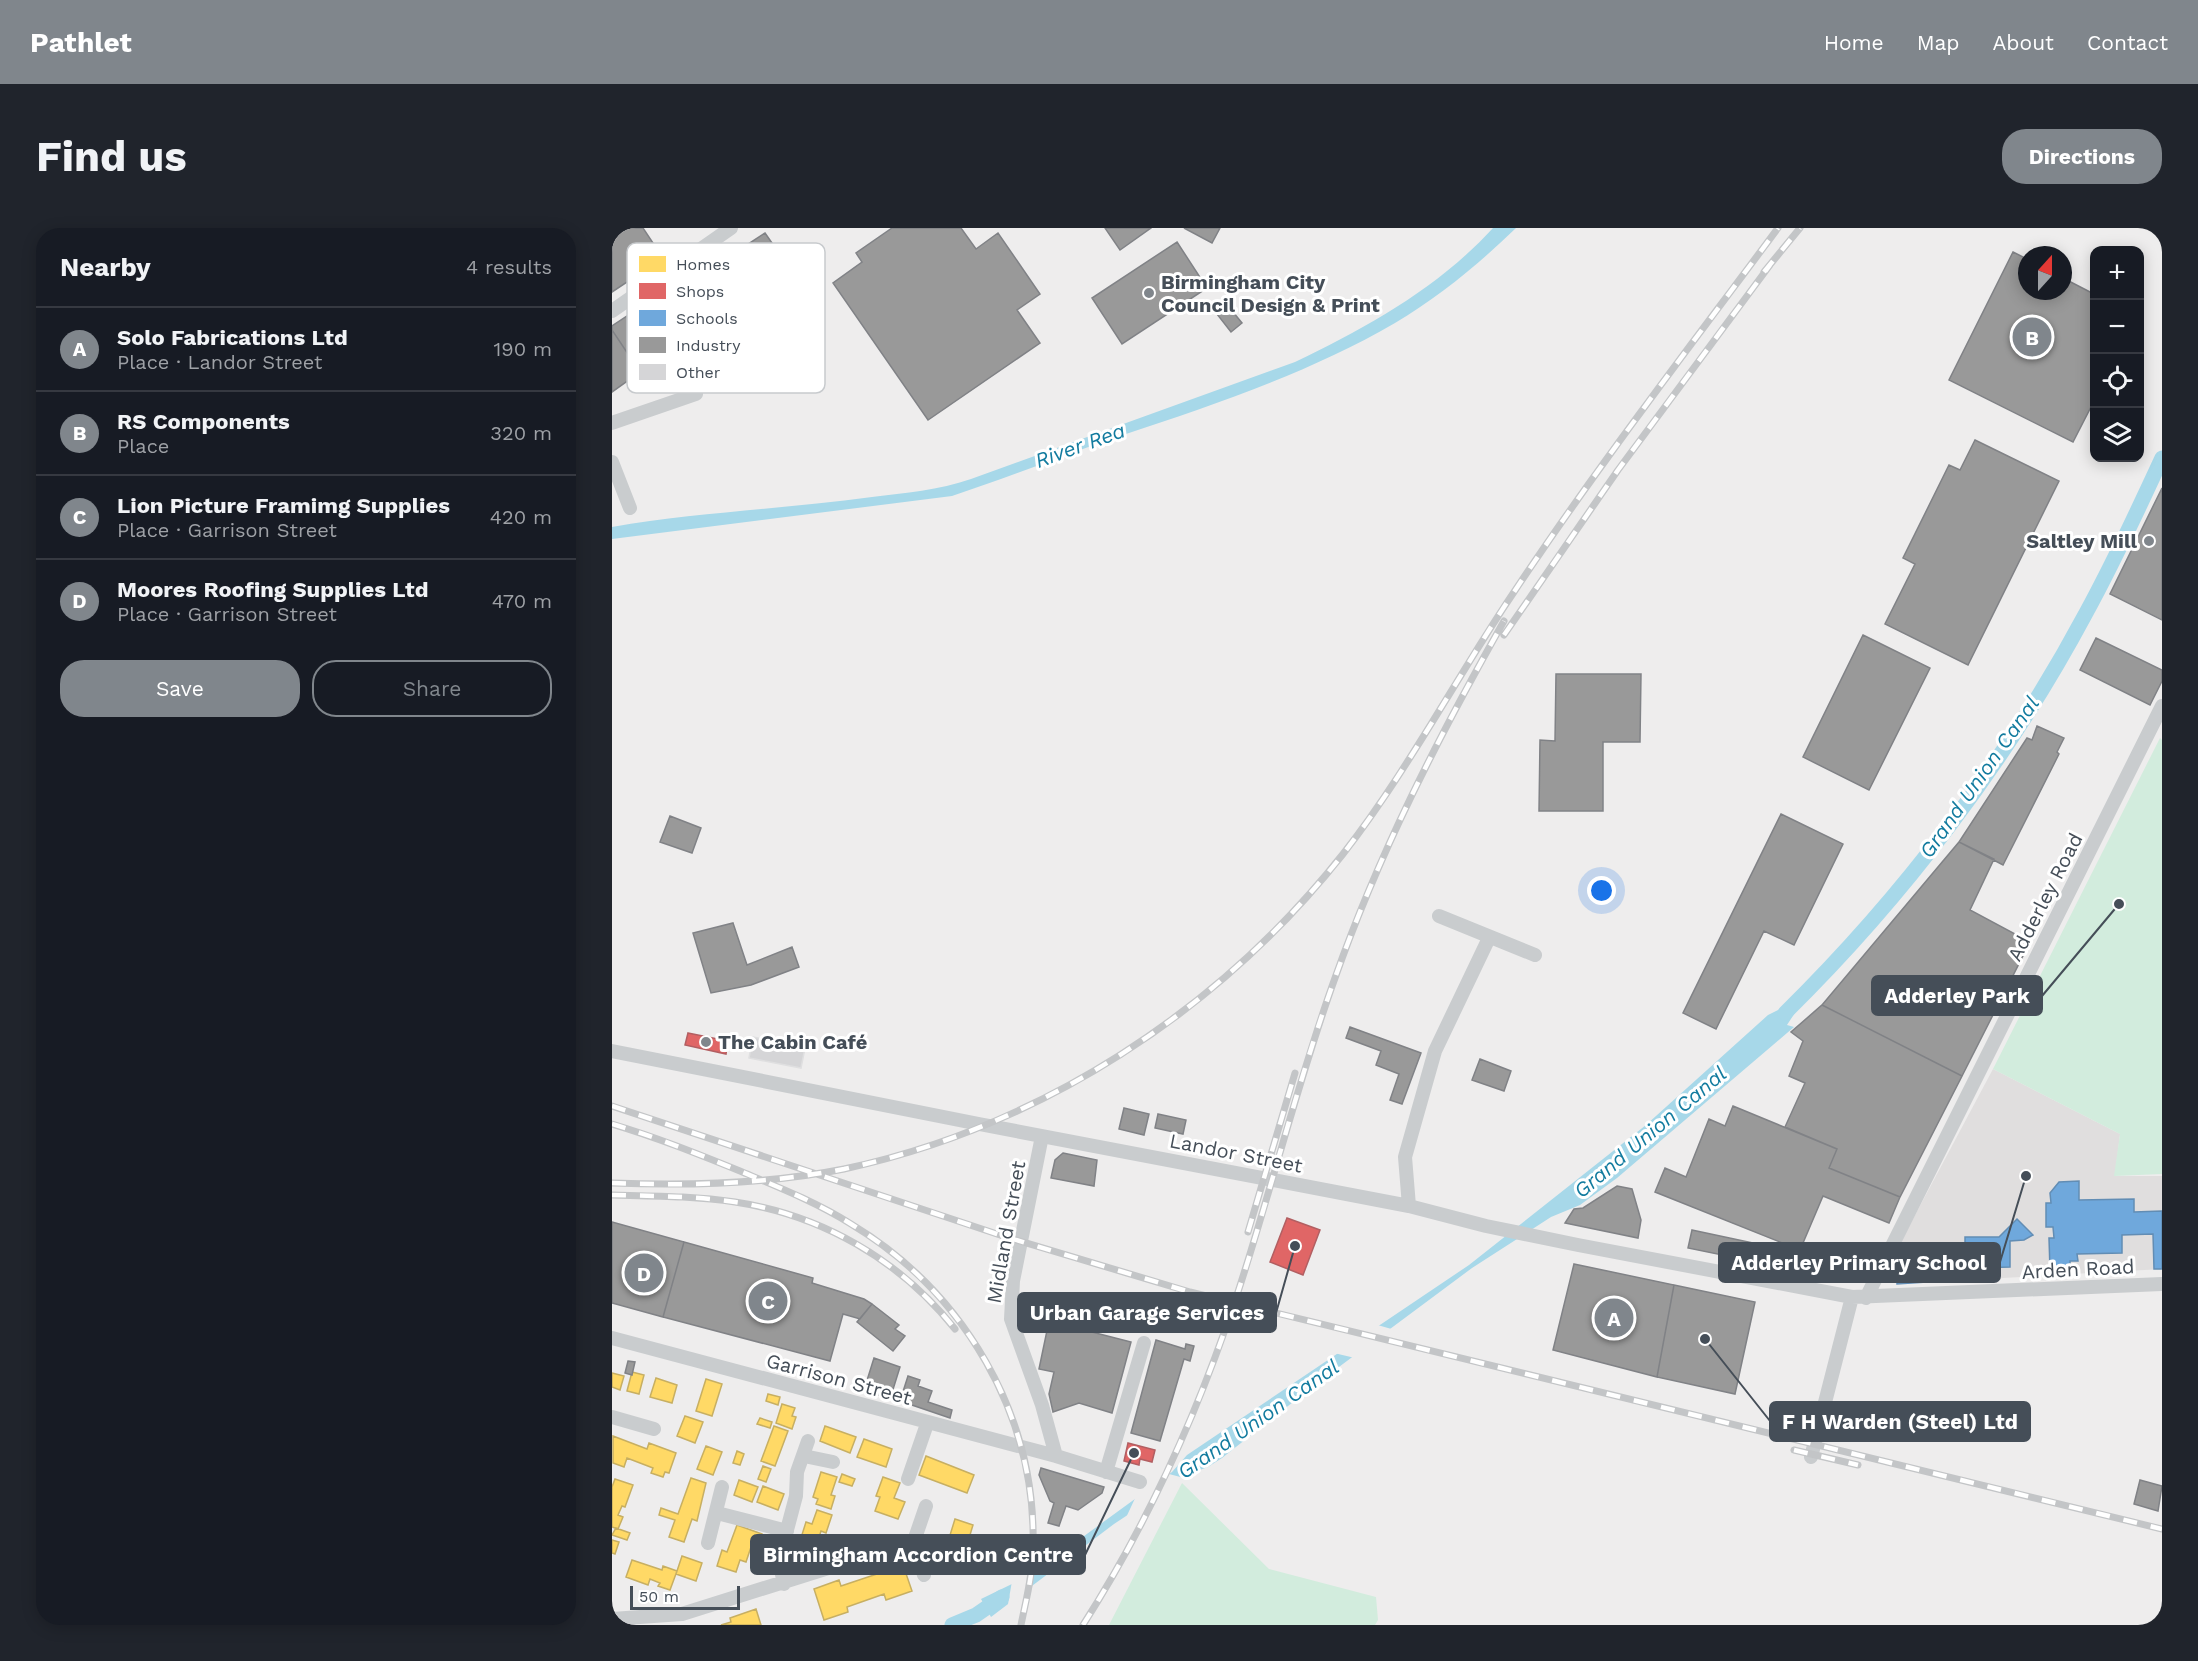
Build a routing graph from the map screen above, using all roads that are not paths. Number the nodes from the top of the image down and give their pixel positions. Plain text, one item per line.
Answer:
1 (731, 228) edge
2 (709, 243) edge
3 (627, 301) edge
4 (612, 311) edge
5 (696, 394) dead end
6 (612, 423) edge
7 (612, 462) edge
8 (630, 508) dead end
9 (2162, 706) edge
10 (1439, 916) dead end
11 (1489, 938) junction
12 (1535, 955) dead end
13 (612, 1051) edge
14 (1042, 1136) junction
15 (1409, 1206) junction
16 (2162, 1284) edge
17 (1859, 1298) junction
18 (612, 1338) edge
19 (1144, 1343) dead end
20 (612, 1417) edge
21 (927, 1424) junction
22 (654, 1430) dead end
23 (808, 1441) dead end
24 (804, 1456) junction
25 (1056, 1456) junction
26 (1811, 1457) dead end
27 (833, 1462) dead end
28 (1106, 1472) junction
29 (908, 1479) dead end
30 (1140, 1482) dead end
31 (722, 1487) dead end
32 (926, 1506) dead end
33 (717, 1513) junction
34 (787, 1531) junction
35 (914, 1541) junction
36 (708, 1543) dead end
37 (924, 1575) dead end
38 (784, 1584) junction
39 (612, 1619) edge

1 - 2 street
3 - 4 street
5 - 6 street
7 - 8 street
9 - 17 street, Adderley Road
10 - 11 street
11 - 12 street
11 - 15 street
13 - 14 street, Landor Street
14 - 15 street, Landor Street
14 - 25 street, Midland Street
15 - 17 street, Landor Street
16 - 17 street, Arden Road
17 - 26 street, Adderley Road
18 - 21 street, Garrison Street
19 - 28 street
20 - 22 street
21 - 25 street, Garrison Street
21 - 29 street
23 - 24 street
24 - 27 street
24 - 34 street
25 - 28 street, Garrison Street
28 - 30 street, Garrison Street
31 - 33 street
32 - 35 street
33 - 34 street
33 - 36 street
34 - 38 street
35 - 37 street
35 - 38 street
38 - 39 street

